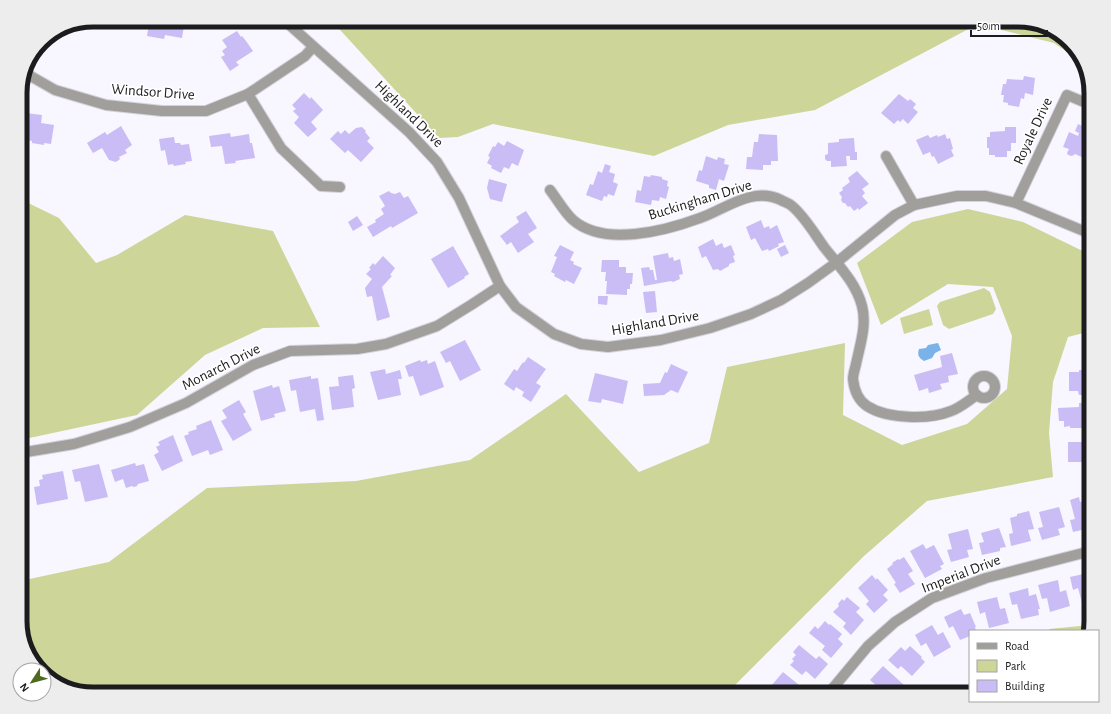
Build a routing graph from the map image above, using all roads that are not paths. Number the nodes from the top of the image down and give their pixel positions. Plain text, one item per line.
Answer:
1 (292, 27) edge
2 (313, 47) junction
3 (29, 75) edge
4 (248, 94) junction
5 (1084, 101) edge
6 (886, 156) dead end
7 (340, 187) dead end
8 (550, 190) dead end
9 (1016, 203) junction
10 (914, 205) junction
11 (1084, 231) edge
12 (838, 262) junction
13 (500, 286) junction
14 (977, 395) dead end
15 (27, 452) edge
16 (1084, 554) edge
17 (834, 687) edge

1 - 2 street, Highland Drive
2 - 4 street, Windsor Drive
2 - 13 street, Highland Drive
3 - 4 street, Windsor Drive
4 - 7 street
5 - 9 street, Royale Drive
6 - 10 street
8 - 12 street, Buckingham Drive
9 - 10 street, Highland Drive
9 - 11 street, Highland Drive
10 - 12 street, Highland Drive
12 - 13 street, Highland Drive
12 - 14 street, Buckingham Drive
13 - 15 street, Monarch Drive
16 - 17 street, Imperial Drive

